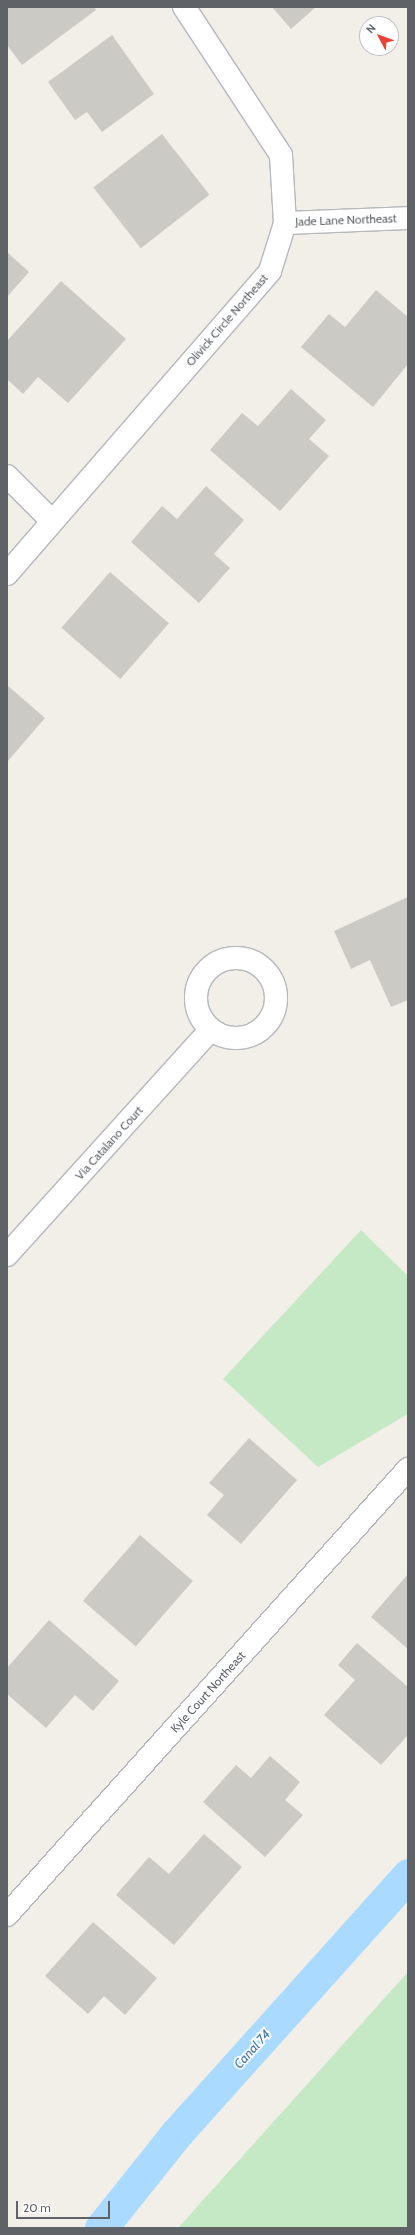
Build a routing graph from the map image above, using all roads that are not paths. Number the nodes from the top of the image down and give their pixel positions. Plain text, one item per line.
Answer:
1 (184, 7) edge
2 (408, 218) edge
3 (285, 223) junction
4 (7, 476) edge
5 (52, 521) junction
6 (7, 574) edge
7 (210, 1030) dead end
8 (7, 1255) edge
9 (408, 1469) edge
10 (7, 1915) edge

1 - 3 street, Olivick Circle Northeast
2 - 3 street, Jade Lane Northeast
3 - 5 street, Olivick Circle Northeast
4 - 5 street
5 - 6 street, Olivick Circle Northeast
7 - 8 street, Via Catalano Court
9 - 10 street, Kyle Court Northeast

